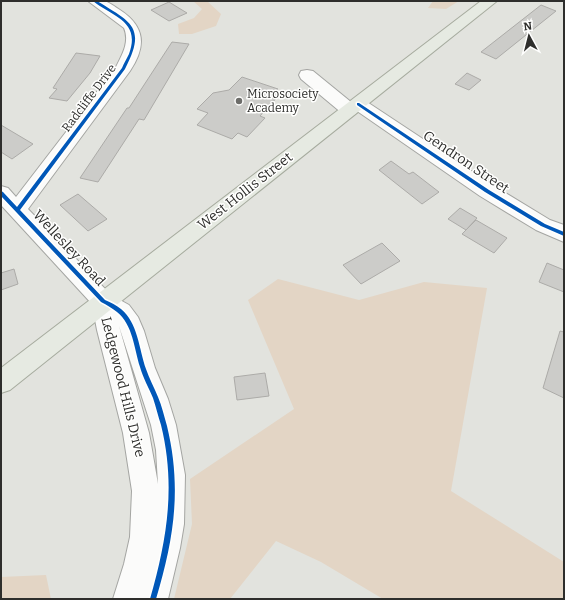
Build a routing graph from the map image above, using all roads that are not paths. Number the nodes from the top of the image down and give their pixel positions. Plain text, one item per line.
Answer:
1 (95, 1) edge
2 (490, 1) edge
3 (307, 76) dead end
4 (353, 107) junction
5 (1, 193) edge
6 (17, 210) junction
7 (564, 234) edge
8 (103, 301) junction
9 (1, 382) edge
10 (128, 599) edge
11 (153, 599) edge

1 - 6 street, Radcliffe Drive
2 - 4 main road, West Hollis Street
3 - 4 street, Gendron Street
4 - 7 street, Gendron Street
4 - 8 main road, West Hollis Street
5 - 6 street, Wellesley Road
6 - 8 street, Wellesley Road
8 - 9 main road, West Hollis Street
8 - 10 street, Ledgewood Hills Drive
8 - 11 street, Ledgewood Hills Drive

